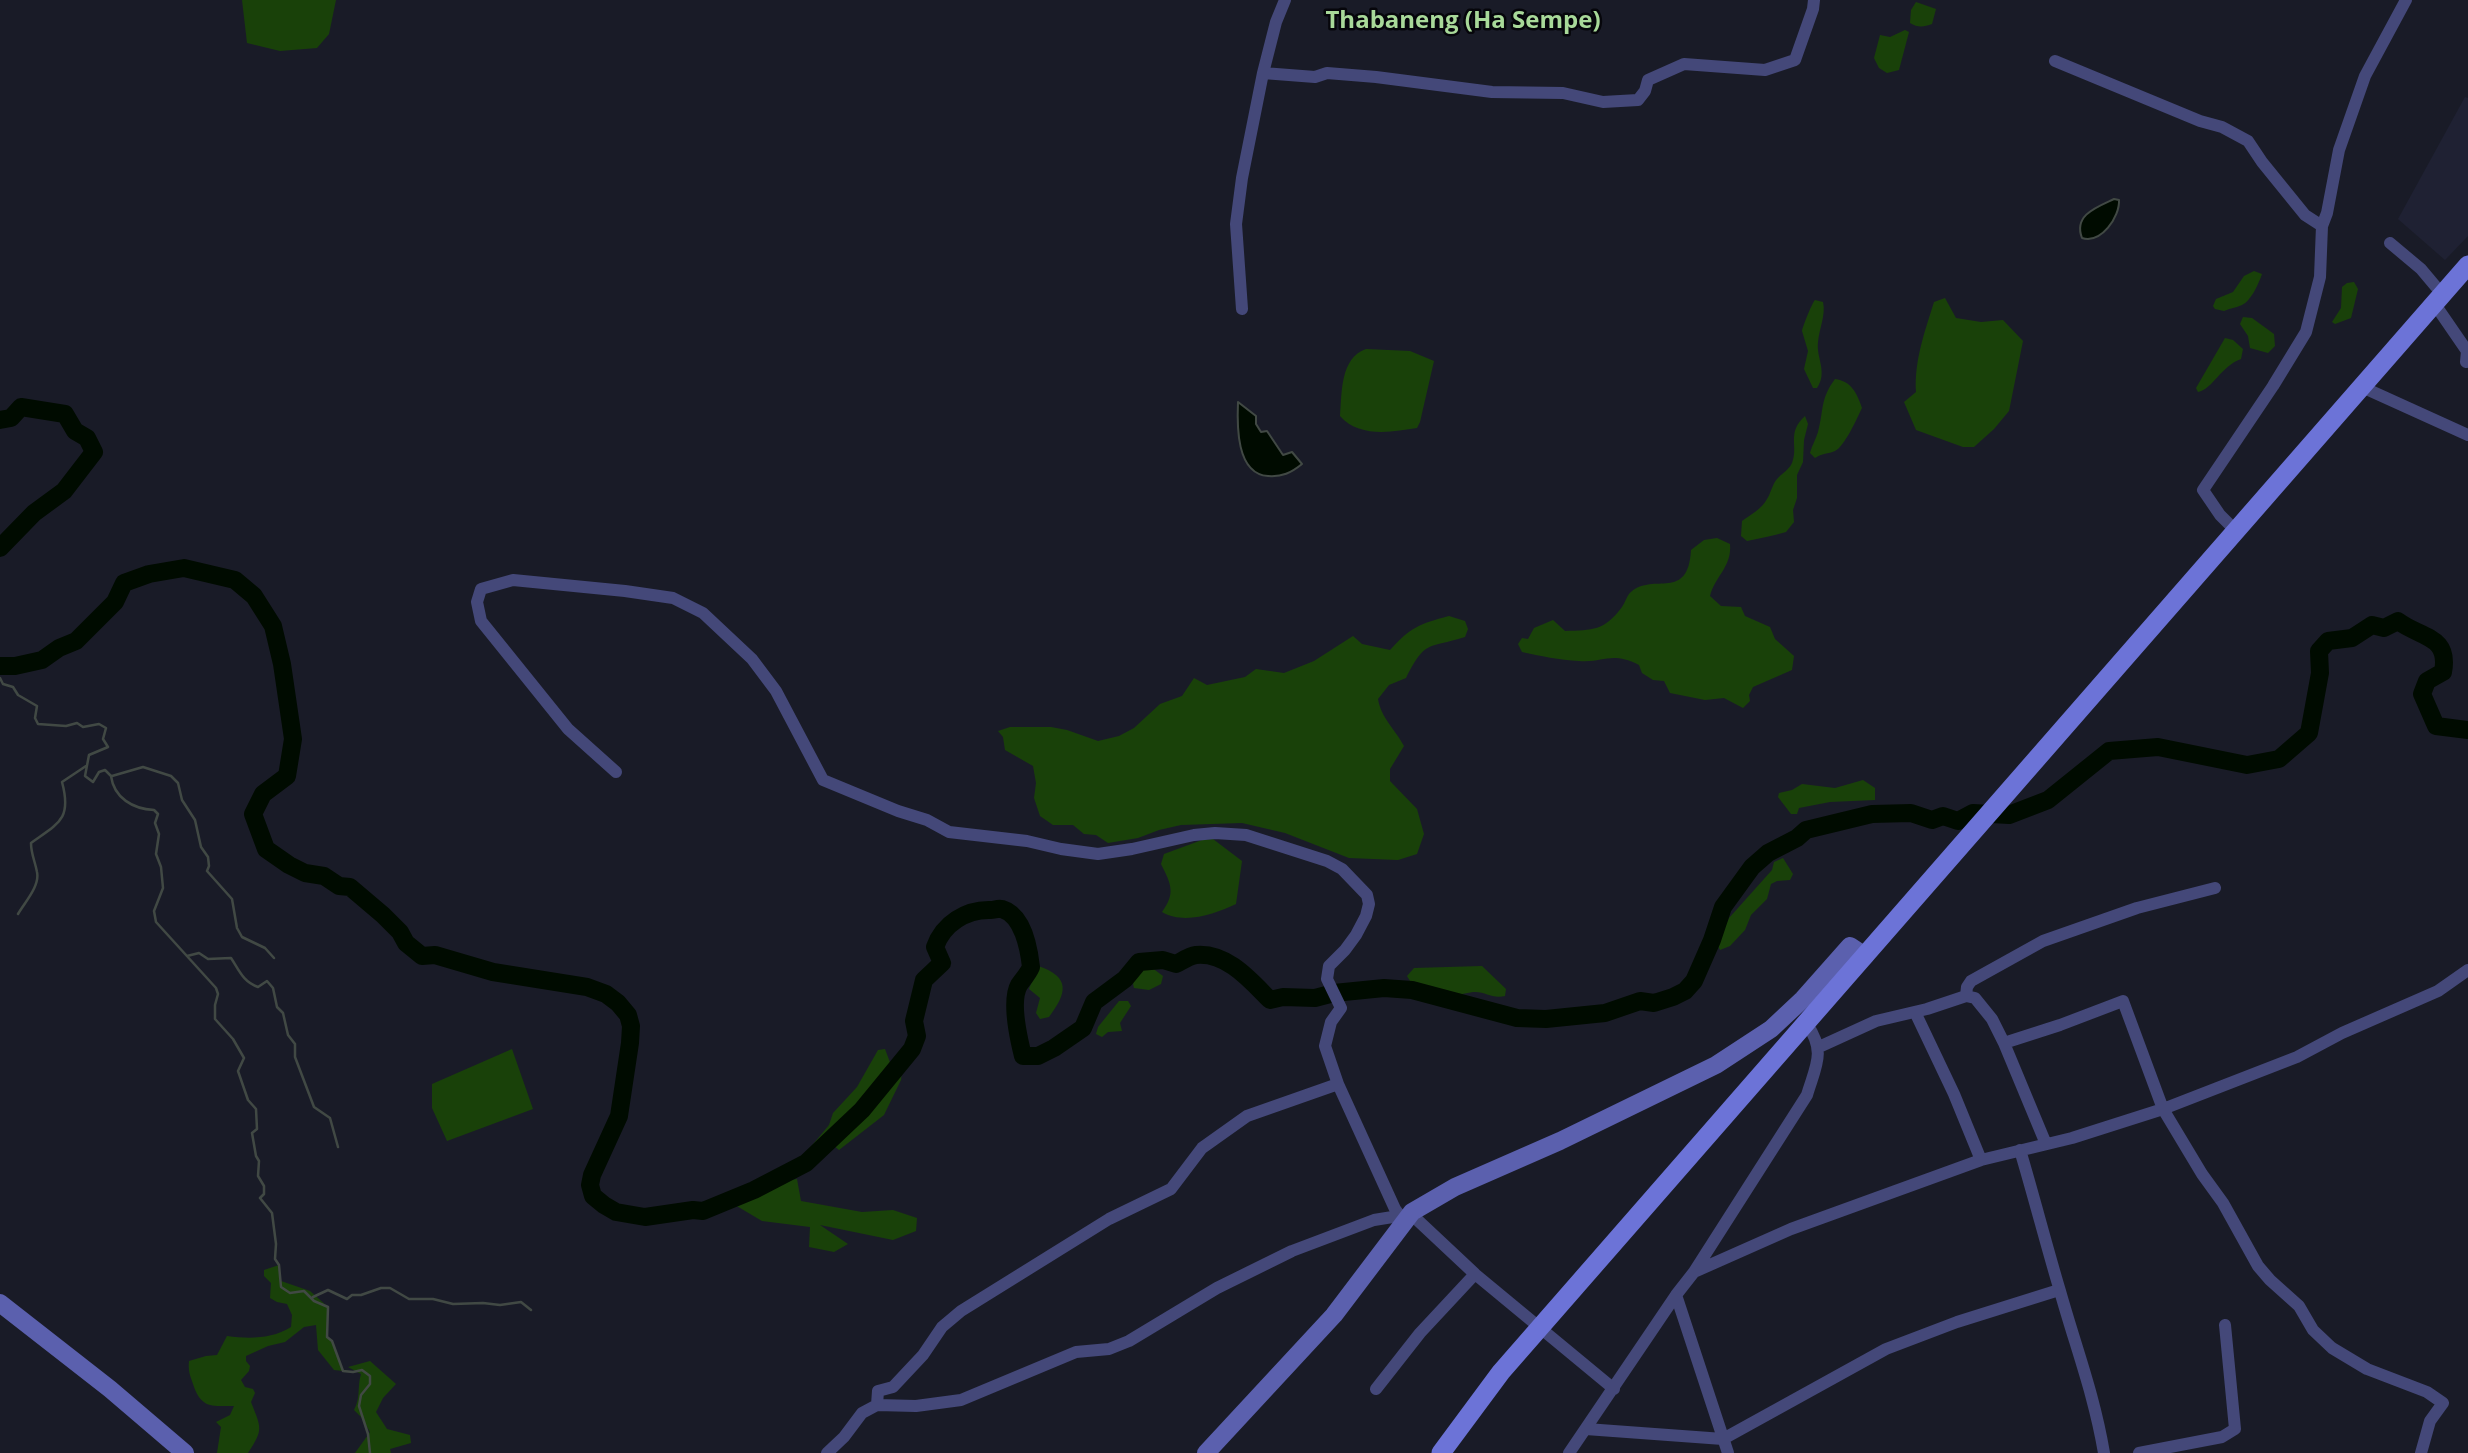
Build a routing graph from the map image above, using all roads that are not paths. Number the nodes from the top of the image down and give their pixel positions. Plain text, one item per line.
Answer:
1 (1285, 0) edge
2 (1814, 0) edge
3 (2406, 0) edge
4 (2055, 61) dead end
5 (1264, 73) junction
6 (2322, 226) junction
7 (2390, 243) dead end
8 (2468, 265) edge
9 (2438, 299) junction
10 (1242, 309) dead end
11 (2466, 362) dead end
12 (2361, 387) junction
13 (2468, 435) edge
14 (2235, 531) junction
15 (616, 772) dead end
16 (2215, 888) dead end
17 (1866, 956) junction
18 (2468, 970) edge
19 (1966, 996) junction
20 (1915, 1012) junction
21 (1807, 1024) junction
22 (2004, 1043) junction
23 (1819, 1046) junction
24 (1338, 1084) junction
25 (2163, 1110) junction
26 (2046, 1144) junction
27 (2020, 1150) junction
28 (1982, 1160) junction
29 (1406, 1215) junction
30 (1694, 1272) junction
31 (1475, 1273) junction
32 (2059, 1290) junction
33 (1676, 1295) junction
34 (0, 1303) edge
35 (2225, 1325) dead end
36 (1541, 1328) junction
37 (1376, 1389) dead end
38 (1614, 1389) junction
39 (877, 1405) junction
40 (1586, 1429) junction
41 (1723, 1439) junction
42 (185, 1453) edge
43 (827, 1453) edge
44 (1206, 1453) edge
45 (1441, 1453) edge
46 (1569, 1453) edge
47 (1728, 1453) edge
48 (2104, 1453) edge
49 (2139, 1453) edge
50 (2421, 1453) edge

1 - 5 street
2 - 5 street
3 - 6 street
4 - 6 street
5 - 10 street
6 - 14 street
7 - 9 street
8 - 9 main road
9 - 11 street
9 - 12 main road
12 - 13 street
12 - 14 main road
14 - 17 main road
15 - 24 street
16 - 19 street
17 - 21 main road
17 - 29 street
18 - 25 street
19 - 20 street
19 - 22 street
20 - 23 street
20 - 28 street
21 - 23 street
21 - 36 main road
22 - 25 street
22 - 26 street
23 - 30 street
24 - 29 street
24 - 39 street
25 - 26 street
25 - 50 street
26 - 27 street
27 - 28 street
27 - 32 street
28 - 30 street
29 - 31 street
29 - 39 street
29 - 44 street
30 - 33 street
31 - 36 street
31 - 37 street
32 - 41 street
32 - 48 street
33 - 38 street
33 - 41 street
34 - 42 street
35 - 49 street
36 - 38 street
36 - 45 main road
38 - 40 street
39 - 43 street
40 - 41 street
40 - 46 street
41 - 47 street

